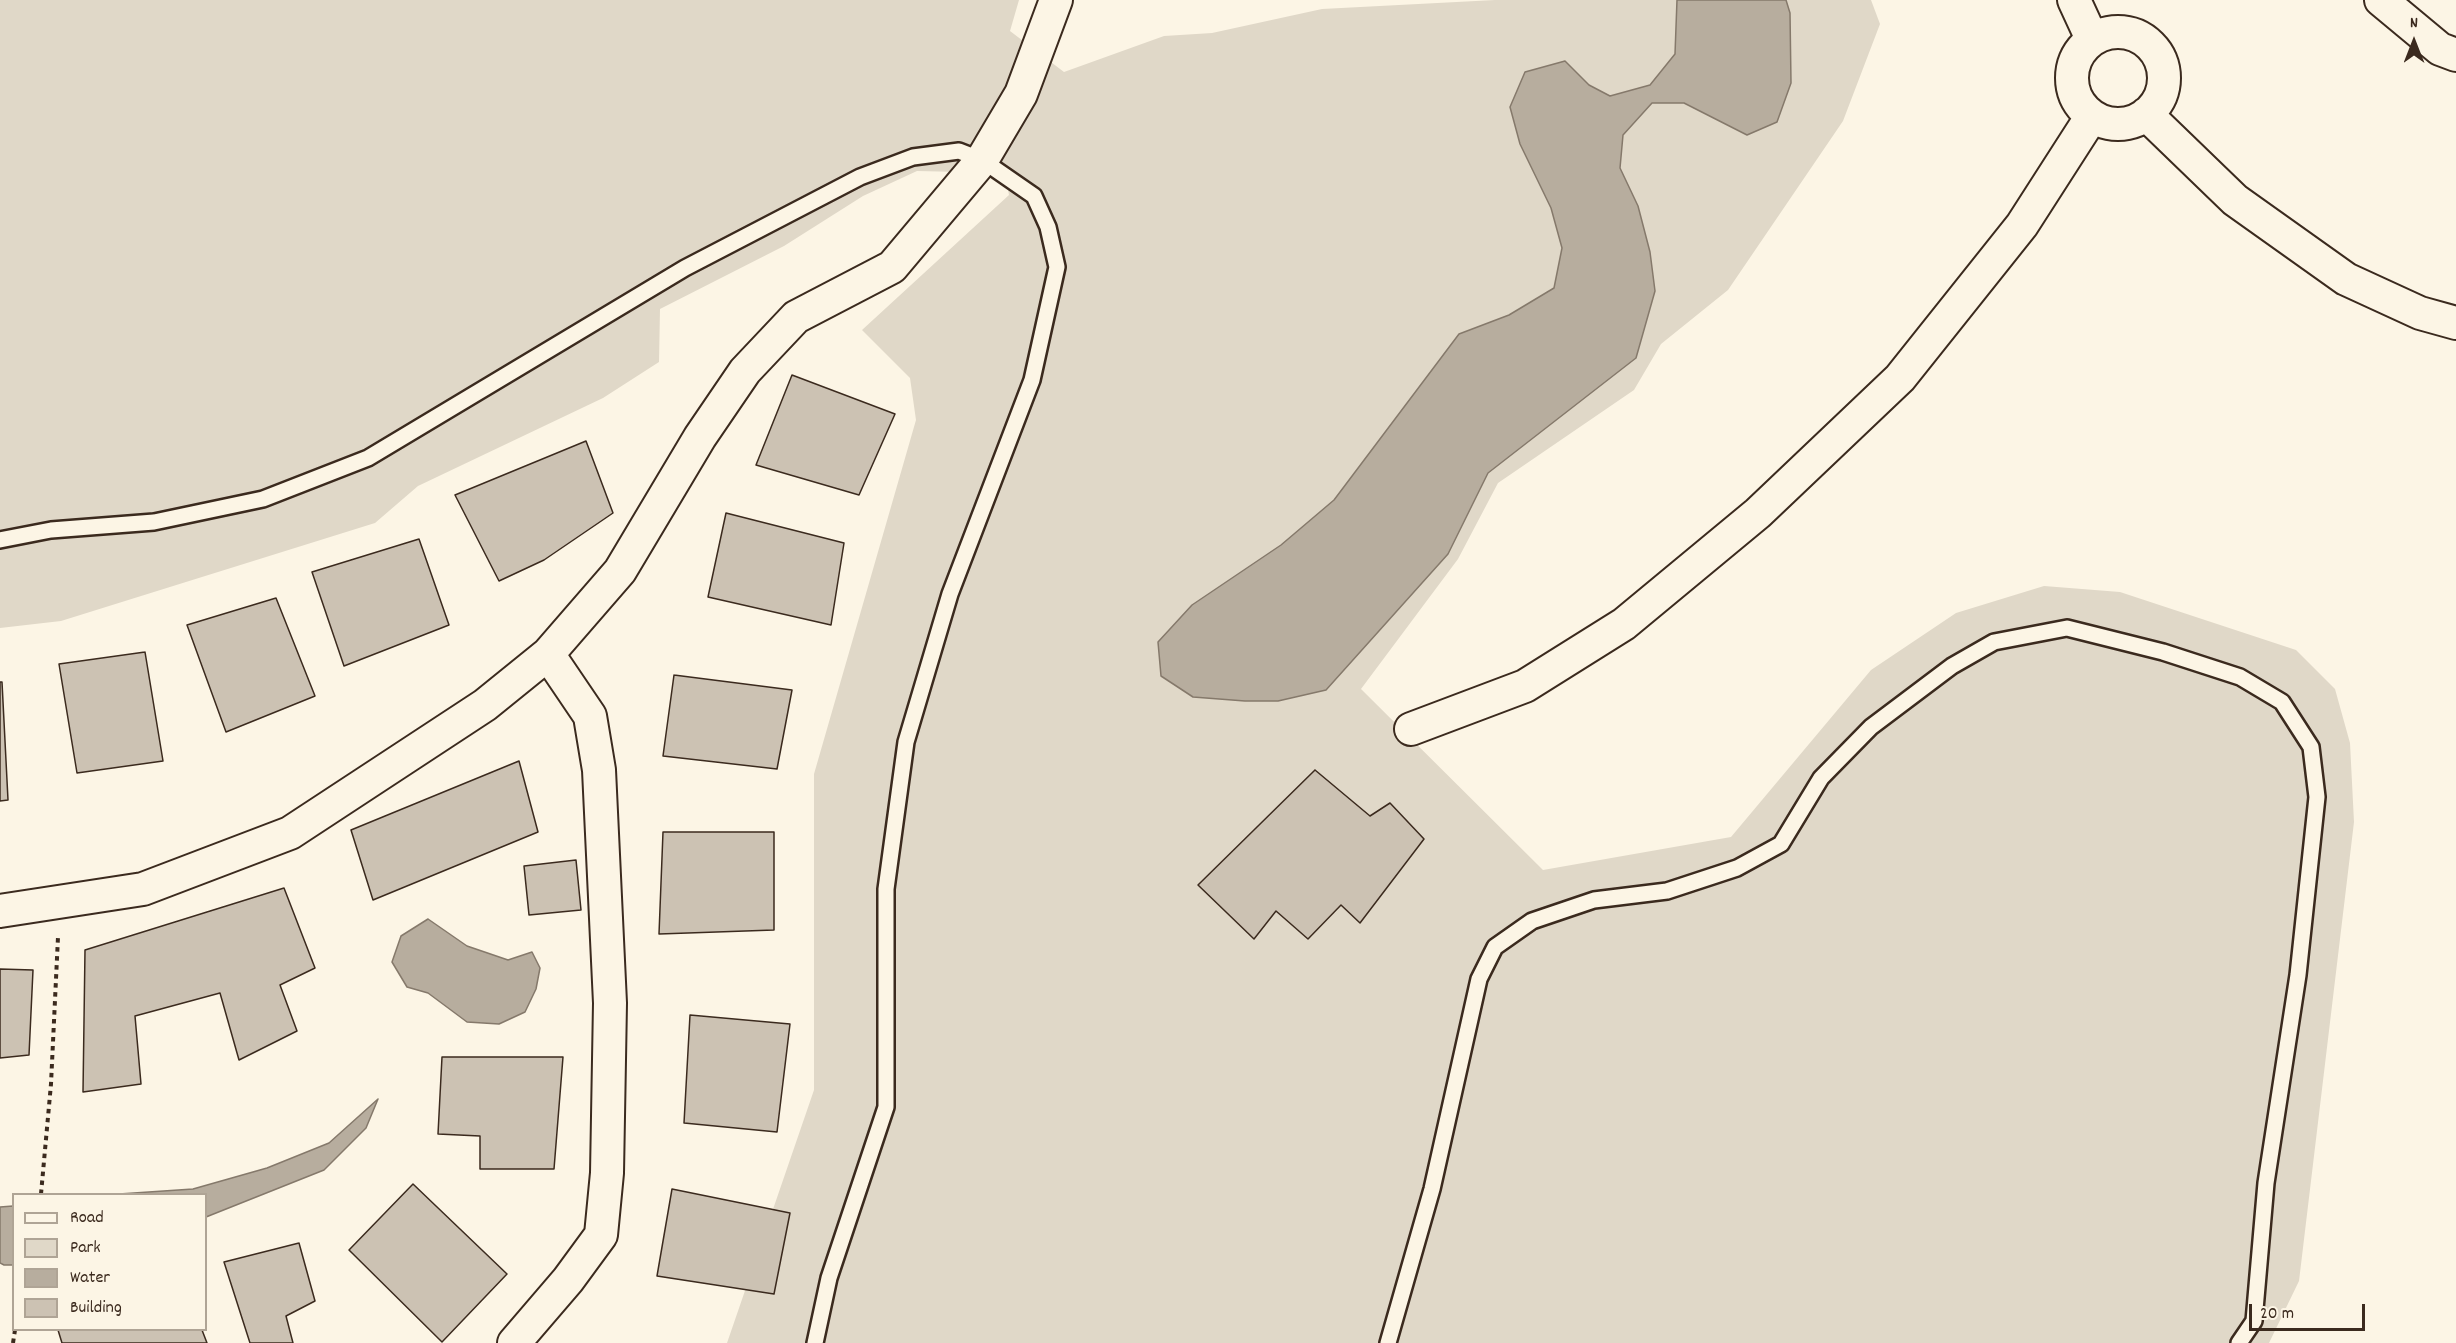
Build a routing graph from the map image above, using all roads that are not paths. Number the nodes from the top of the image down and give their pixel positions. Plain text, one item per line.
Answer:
1 (1056, 0) edge
2 (2074, 0) edge
3 (2381, 0) edge
4 (2092, 39) junction
5 (2456, 55) edge
6 (2146, 114) junction
7 (2092, 116) junction
8 (982, 160) junction
9 (2456, 322) edge
10 (0, 540) edge
11 (548, 654) junction
12 (1411, 729) dead end
13 (0, 911) edge
14 (514, 1343) edge
15 (815, 1343) edge
16 (1388, 1343) edge
17 (2239, 1343) edge

1 - 8 street
2 - 4 street
3 - 5 street
4 - 6 street
4 - 7 street
6 - 7 street
6 - 9 street
7 - 12 street
8 - 10 lane
8 - 11 street
8 - 15 lane
11 - 13 street
11 - 14 street
16 - 17 lane

